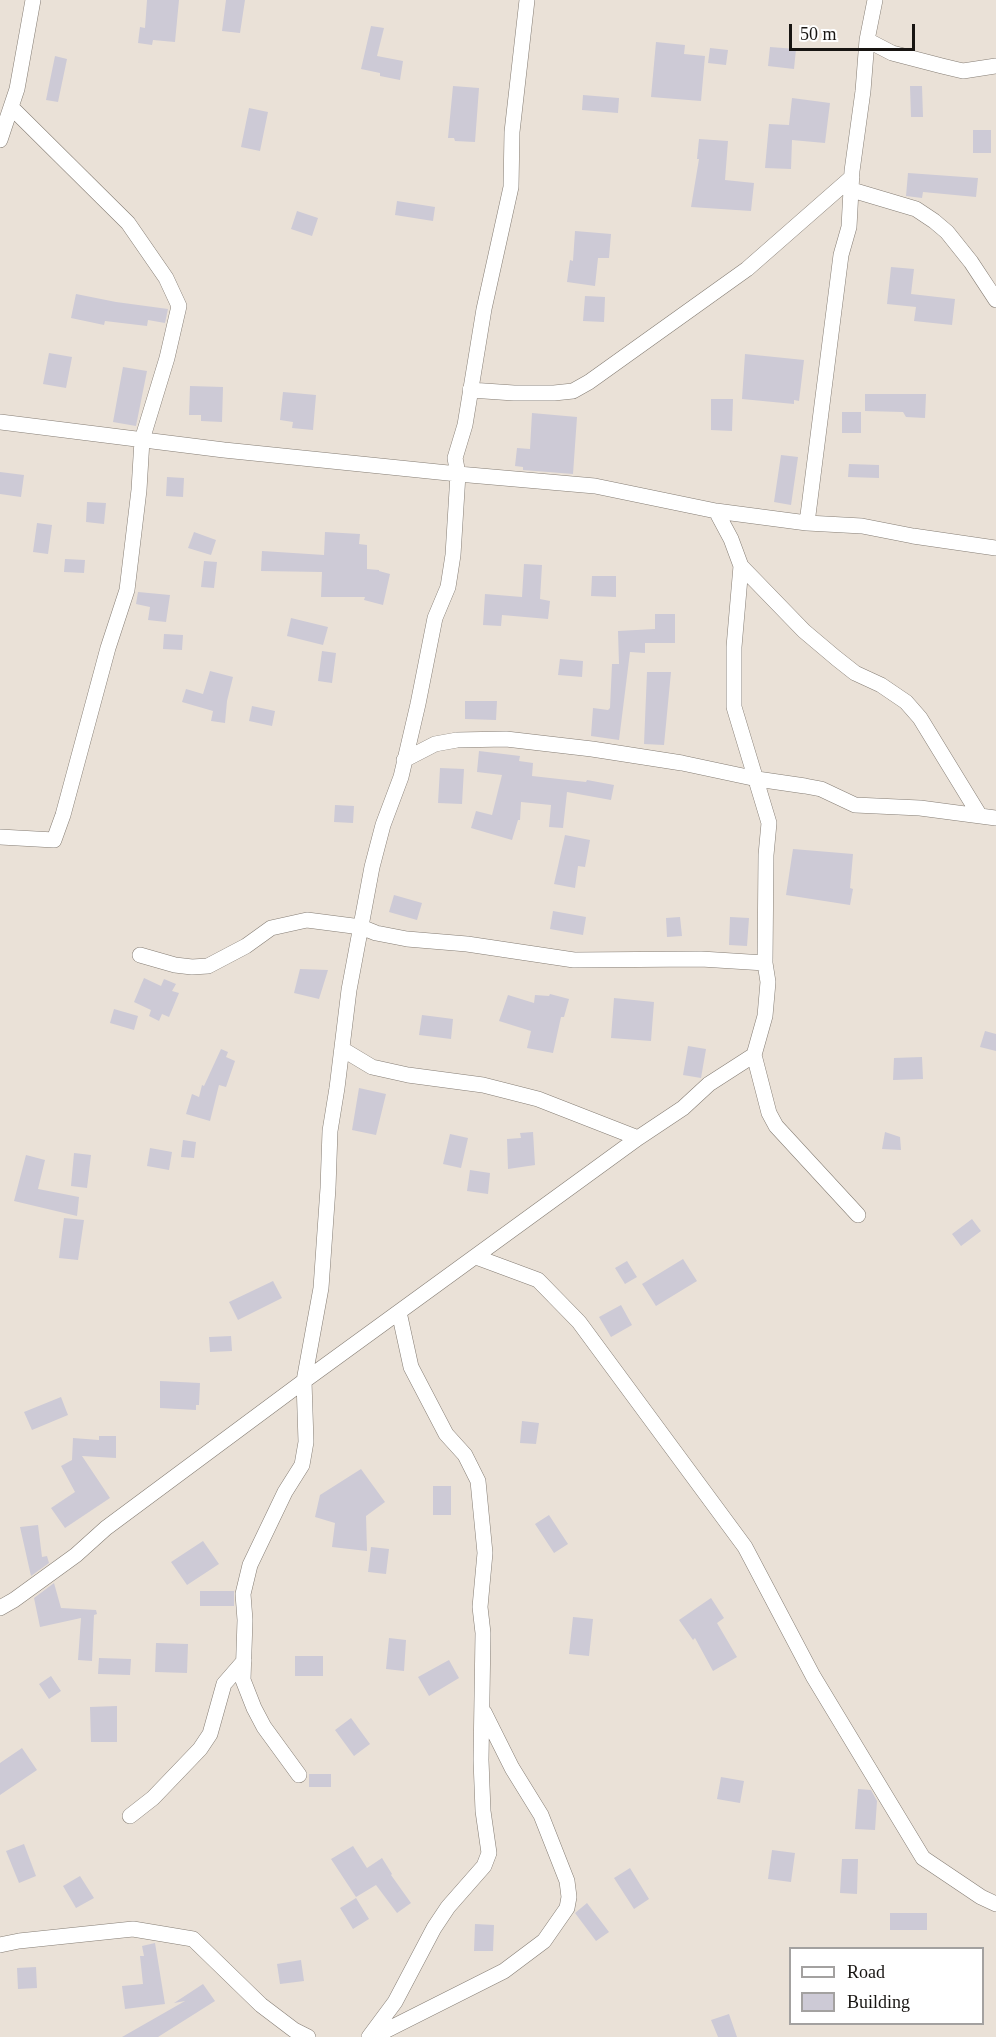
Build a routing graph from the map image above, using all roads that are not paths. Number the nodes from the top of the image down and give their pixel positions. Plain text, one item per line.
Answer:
1 (33, 0) edge
2 (527, 0) edge
3 (875, 0) edge
4 (867, 40) junction
5 (996, 66) edge
6 (12, 108) junction
7 (0, 140) edge
8 (852, 183) junction
9 (996, 300) edge
10 (470, 390) junction
11 (0, 422) edge
12 (142, 440) junction
13 (458, 474) junction
14 (716, 511) junction
15 (807, 523) junction
16 (996, 548) edge
17 (741, 566) junction
18 (404, 760) junction
19 (757, 779) junction
20 (980, 816) junction
21 (996, 818) edge
22 (0, 837) edge
23 (361, 927) junction
24 (140, 955) dead end
25 (765, 963) junction
26 (342, 1049) junction
27 (754, 1055) junction
28 (638, 1138) junction
29 (858, 1215) dead end
30 (476, 1257) junction
31 (399, 1312) junction
32 (304, 1381) junction
33 (0, 1608) edge
34 (244, 1661) junction
35 (483, 1710) junction
36 (299, 1775) dead end
37 (130, 1816) dead end
38 (996, 1904) edge
39 (0, 1945) edge
40 (308, 2037) edge
41 (371, 2037) edge

1 - 6 street
2 - 10 street
3 - 4 street
4 - 5 street
4 - 8 street
6 - 7 street
6 - 12 street
8 - 9 street
8 - 10 street
8 - 15 street
10 - 13 street
11 - 12 street
12 - 13 street
12 - 22 street
13 - 14 street
13 - 18 street
14 - 15 street
14 - 17 street
15 - 16 street
17 - 19 street
17 - 20 street
18 - 19 street
18 - 23 street
19 - 20 street
19 - 25 street
20 - 21 street
23 - 24 street
23 - 25 street
23 - 26 street
25 - 27 street
26 - 28 street
26 - 32 street
27 - 28 street
27 - 29 street
28 - 30 street
30 - 31 street
30 - 38 street
31 - 32 street
31 - 35 street
32 - 33 street
32 - 34 street
34 - 36 street
34 - 37 street
35 - 41 street
35 - 41 street
39 - 40 street

